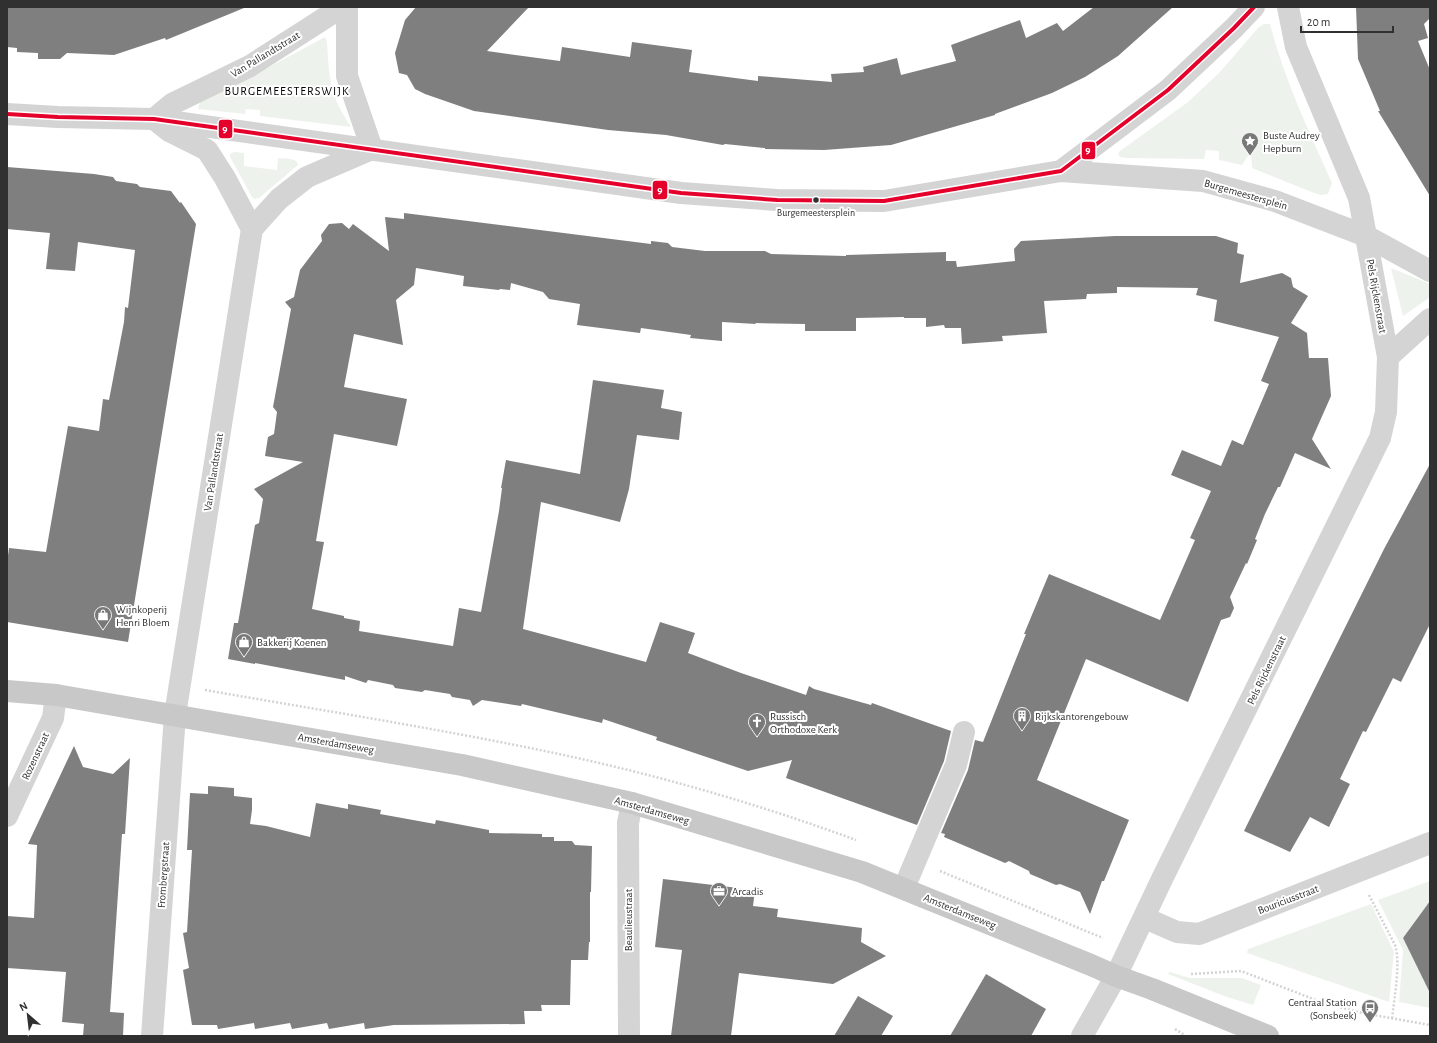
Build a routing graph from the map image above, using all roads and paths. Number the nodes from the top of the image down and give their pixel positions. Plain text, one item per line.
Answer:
1 (342, 7) edge
2 (347, 7) edge
3 (1254, 7) edge
4 (1288, 7) edge
5 (7, 114) edge
6 (154, 119) junction
7 (372, 149) junction
8 (1061, 171) junction
9 (252, 229) junction
10 (1366, 236) junction
11 (1430, 271) edge
12 (1430, 319) edge
13 (1388, 357) junction
14 (7, 691) edge
15 (56, 695) junction
16 (174, 715) junction
17 (964, 732) dead end
18 (632, 803) junction
19 (7, 816) edge
20 (1430, 843) edge
21 (1357, 872) junction
22 (904, 888) junction
23 (1145, 918) junction
24 (1116, 976) junction
25 (1392, 1019) dead end
26 (152, 1036) edge
27 (629, 1036) edge
28 (1082, 1036) edge
29 (1268, 1036) edge

1 - 6 street, Van Pallandtstraat
2 - 7 street
3 - 8 street
4 - 10 street
5 - 6 street
6 - 7 street
6 - 9 street
7 - 8 street
7 - 9 street
8 - 10 street, Burgemeestersplein
9 - 16 street, Van Pallandtstraat
10 - 11 street, Burgemeestersplein
10 - 13 street, Pels Rijckenstraat
12 - 13 street
13 - 23 street, Pels Rijckenstraat
14 - 15 main road, Amsterdamseweg
15 - 16 main road, Amsterdamseweg
15 - 19 street, Rozenstraat
16 - 18 main road, Amsterdamseweg
16 - 26 street, Frombergstraat
17 - 22 street
18 - 22 main road, Amsterdamseweg
18 - 27 street, Beaulieustraat
20 - 21 street, Bouriciusstraat
21 - 23 street, Bouriciusstraat
21 - 25 path
22 - 24 main road, Amsterdamseweg
23 - 24 street, Pels Rijckenstraat
24 - 28 street, Pels Rijckenstraat
24 - 29 main road, Amsterdamseweg

